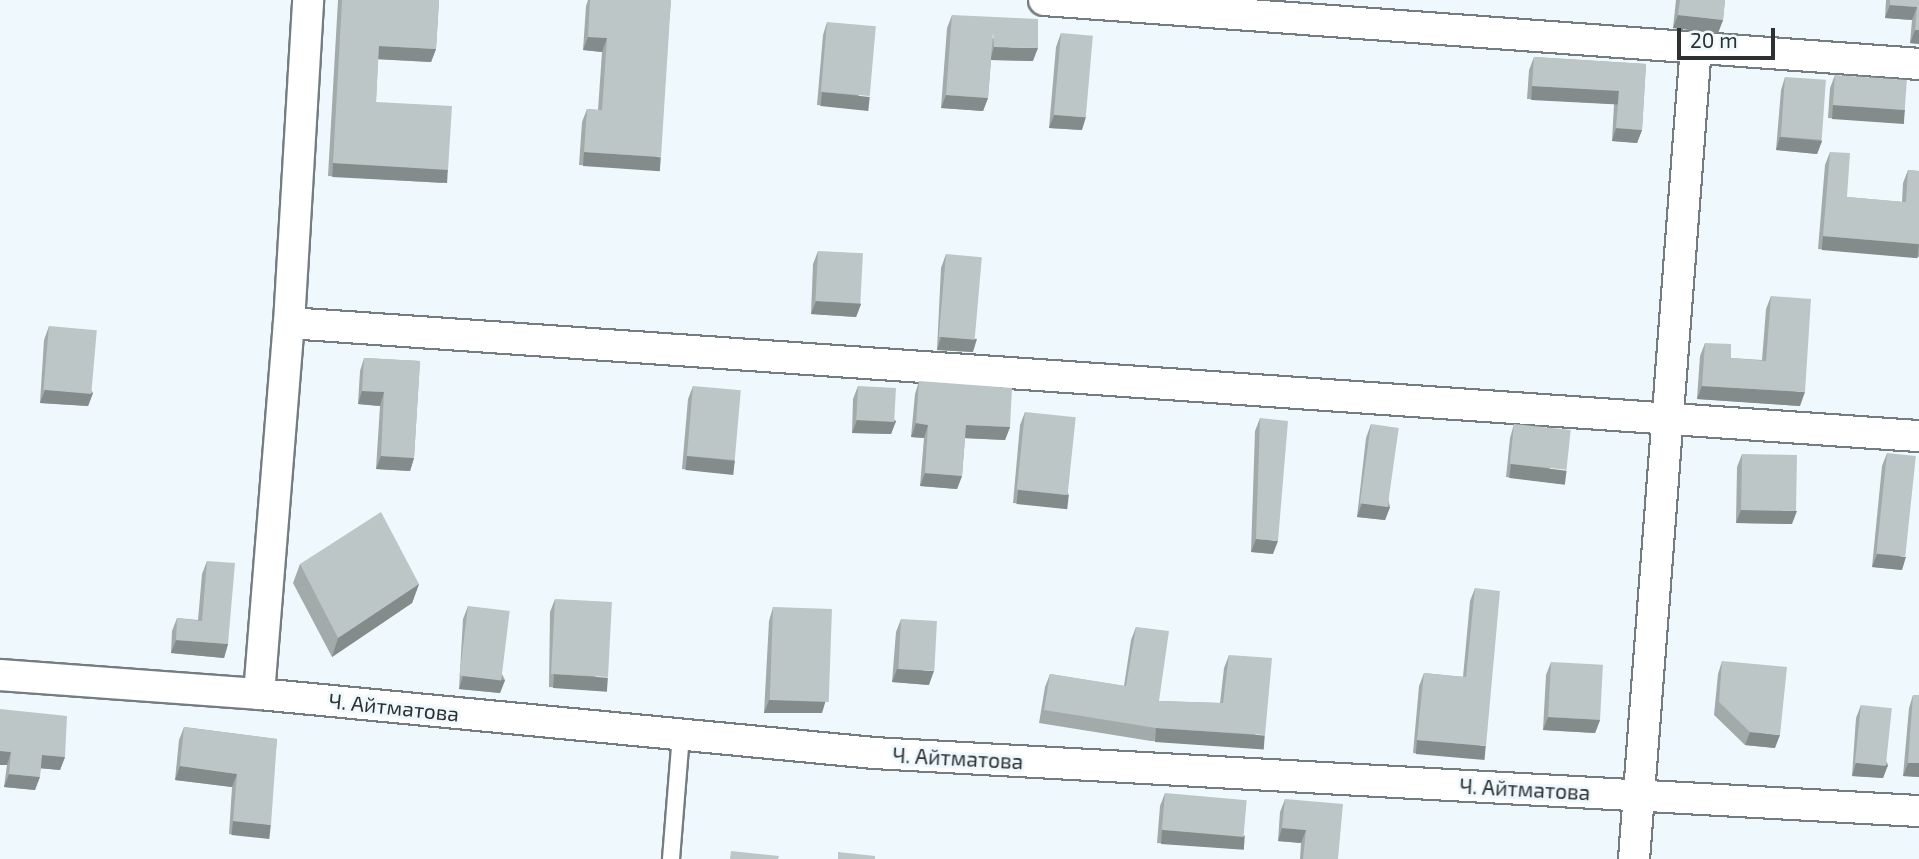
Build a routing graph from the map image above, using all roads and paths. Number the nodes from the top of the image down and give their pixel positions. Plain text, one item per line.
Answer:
1 (308, 0) edge
2 (1044, 0) edge
3 (1696, 45) junction
4 (1919, 64) edge
5 (289, 323) junction
6 (1667, 418) junction
7 (1919, 436) edge
8 (0, 675) edge
9 (259, 694) junction
10 (681, 735) junction
11 (1637, 795) junction
12 (1919, 811) edge
13 (671, 859) edge
14 (1634, 859) edge

1 - 5 street
2 - 3 street
3 - 4 street
3 - 6 street
5 - 6 street
5 - 9 street
6 - 7 street
6 - 11 street
8 - 9 street, Ч. Айтматова
9 - 10 street, Ч. Айтматова
10 - 11 street, Ч. Айтматова
10 - 13 lane
11 - 12 street, Ч. Айтматова
11 - 14 street

